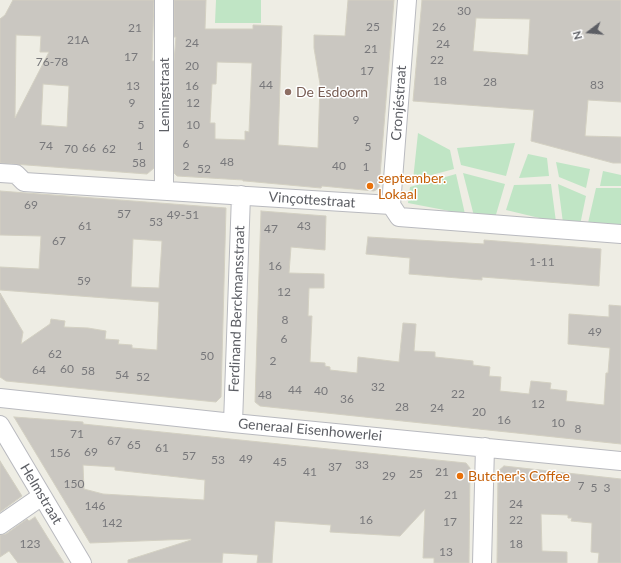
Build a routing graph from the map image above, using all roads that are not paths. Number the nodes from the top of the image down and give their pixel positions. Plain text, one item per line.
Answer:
1 (164, 0) edge
2 (406, 0) edge
3 (0, 173) edge
4 (164, 190) junction
5 (241, 195) junction
6 (391, 205) junction
7 (621, 234) edge
8 (0, 398) edge
9 (233, 423) junction
10 (0, 425) edge
11 (485, 447) junction
12 (621, 461) edge
13 (42, 496) junction
14 (0, 525) edge
15 (82, 563) edge
16 (482, 563) edge

1 - 4 street, Leningstraat
2 - 6 street, Cronjéstraat
3 - 4 street, Vinçottestraat
4 - 5 street, Vinçottestraat
5 - 6 street, Vinçottestraat
5 - 9 street, Ferdinand Berckmansstraat
6 - 7 street
8 - 9 street, Generaal Eisenhowerlei
9 - 11 street, Generaal Eisenhowerlei
10 - 13 street, Helmstraat
11 - 12 street, Generaal Eisenhowerlei
11 - 16 street
13 - 14 street
13 - 15 street, Helmstraat

